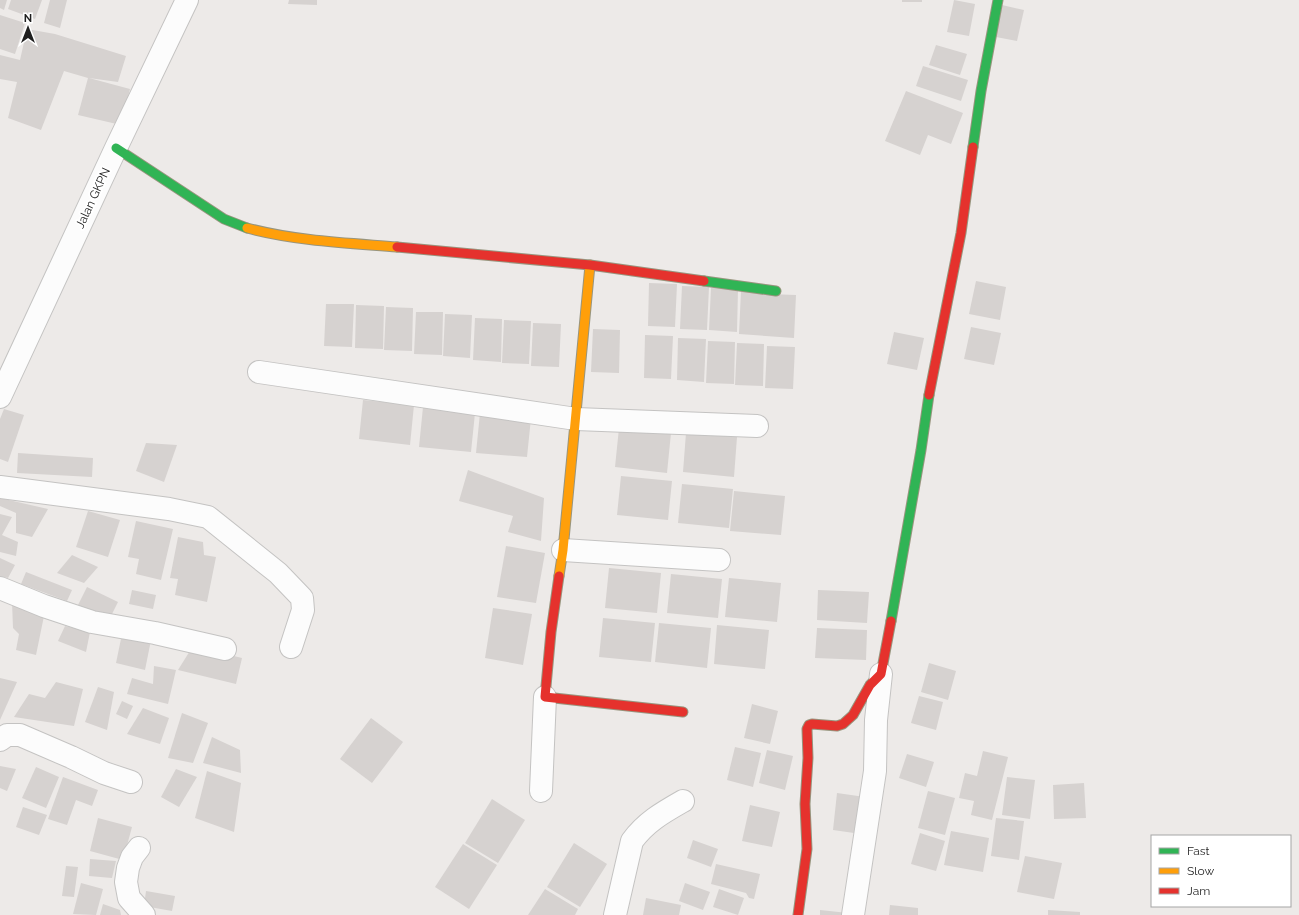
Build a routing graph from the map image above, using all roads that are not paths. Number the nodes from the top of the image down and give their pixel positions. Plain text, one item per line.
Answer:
1 (188, 0) edge
2 (998, 0) edge
3 (116, 148) junction
4 (590, 265) junction
5 (776, 291) dead end
6 (259, 372) dead end
7 (0, 397) edge
8 (576, 419) junction
9 (757, 426) dead end
10 (0, 487) edge
11 (563, 550) junction
12 (719, 560) dead end
13 (0, 588) edge
14 (291, 647) dead end
15 (225, 649) dead end
16 (881, 674) junction
17 (545, 697) junction
18 (683, 712) dead end
19 (0, 740) edge
20 (131, 782) dead end
21 (541, 790) dead end
22 (683, 800) dead end
23 (139, 848) dead end
24 (144, 915) edge
25 (615, 915) edge
26 (798, 915) edge
27 (853, 915) edge

1 - 3 street, Jalan GKPN
2 - 16 street
3 - 4 street
3 - 7 street, Jalan GKPN
4 - 5 street
4 - 8 street
6 - 8 street
8 - 9 street
8 - 11 street
10 - 14 street
11 - 12 street
11 - 17 street
13 - 15 street
16 - 26 street
16 - 27 street
17 - 18 street
17 - 21 street
19 - 20 street
22 - 25 street
23 - 24 street

